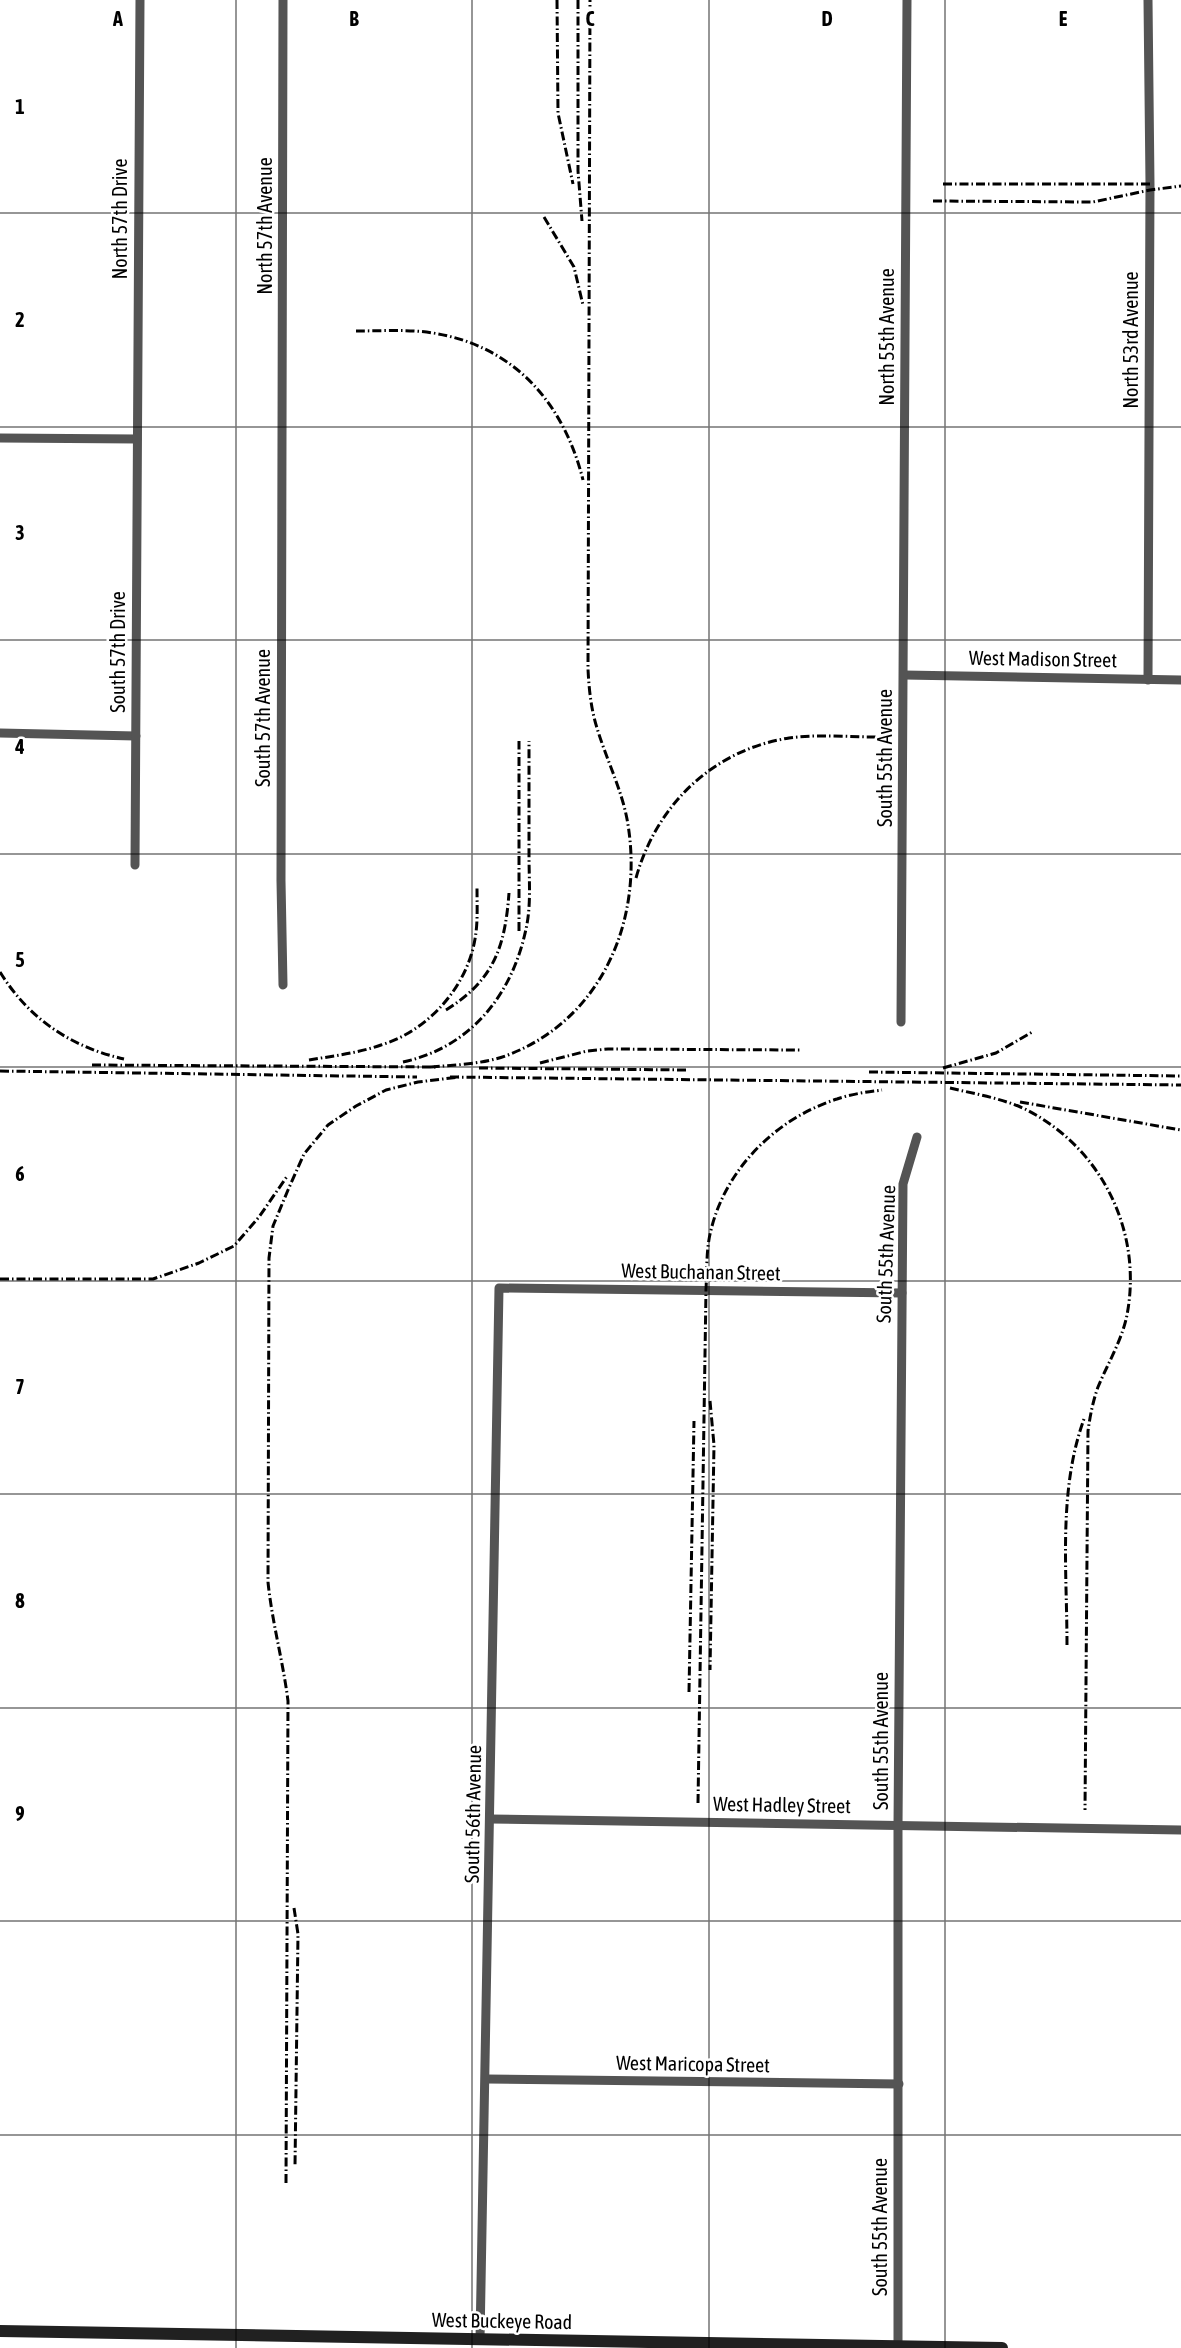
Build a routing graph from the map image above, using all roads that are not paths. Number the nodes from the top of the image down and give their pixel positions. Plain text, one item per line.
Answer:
1 (140, 0) edge
2 (283, 0) edge
3 (907, 0) edge
4 (1148, 0) edge
5 (0, 438) edge
6 (137, 439) junction
7 (282, 452) joint
8 (904, 675) junction
9 (1148, 680) junction
10 (1181, 680) edge
11 (0, 733) edge
12 (136, 736) junction
13 (135, 865) dead end
14 (283, 985) dead end
15 (901, 1022) dead end
16 (917, 1137) dead end
17 (499, 1288) joint
18 (902, 1293) junction
19 (490, 1819) junction
20 (898, 1826) junction
21 (1181, 1830) edge
22 (486, 2079) junction
23 (899, 2084) junction
24 (0, 2331) edge
25 (480, 2340) junction
26 (898, 2346) junction
27 (1002, 2348) edge

1 - 6 street, North 57th Drive
2 - 7 street, North 57th Avenue
3 - 8 street, North 55th Avenue
4 - 9 street, North 53rd Avenue
5 - 6 street
6 - 12 street, South 57th Drive
7 - 14 street, South 57th Avenue
8 - 9 street, West Madison Street
8 - 15 street, South 55th Avenue
9 - 10 street, West Madison Street
11 - 12 street
12 - 13 street, South 57th Drive
16 - 18 street, South 55th Avenue
17 - 18 street, West Buchanan Street
17 - 19 street, South 56th Avenue
18 - 20 street, South 55th Avenue
19 - 20 street, West Hadley Street
19 - 22 street, South 56th Avenue
20 - 21 street, West Hadley Street
20 - 23 street, South 55th Avenue
22 - 23 street, West Maricopa Street
22 - 25 street, South 56th Avenue
23 - 26 street, South 55th Avenue
24 - 25 main road, West Buckeye Road
25 - 26 main road, West Buckeye Road
26 - 27 main road, West Buckeye Road

